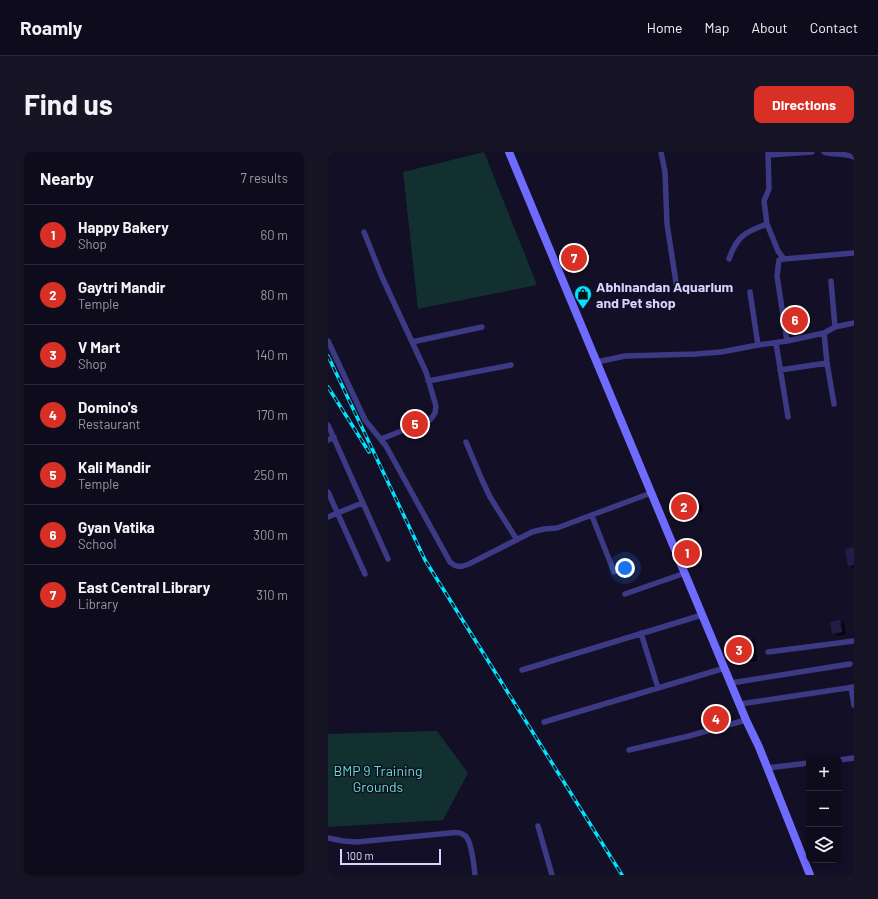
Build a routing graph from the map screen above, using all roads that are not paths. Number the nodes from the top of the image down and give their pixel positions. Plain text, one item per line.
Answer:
1 (509, 152) edge
2 (661, 152) edge
3 (812, 152) edge
4 (824, 152) edge
5 (768, 154) edge
6 (854, 157) edge
7 (767, 224) junction
8 (364, 232) dead end
9 (854, 253) edge
10 (729, 259) dead end
11 (784, 259) junction
12 (831, 281) dead end
13 (677, 289) dead end
14 (750, 292) dead end
15 (854, 323) edge
16 (482, 327) dead end
17 (835, 327) junction
18 (824, 333) junction
19 (328, 341) edge
20 (787, 341) junction
21 (412, 342) junction
22 (776, 343) junction
23 (758, 345) junction
24 (597, 362) junction
25 (827, 363) junction
26 (511, 365) dead end
27 (780, 370) junction
28 (428, 381) junction
29 (834, 404) dead end
30 (788, 417) dead end
31 (328, 425) edge
32 (331, 439) edge
33 (381, 439) junction
34 (466, 442) dead end
35 (328, 492) edge
36 (651, 493) junction
37 (362, 502) junction
38 (337, 513) junction
39 (592, 516) junction
40 (328, 517) edge
41 (516, 540) junction
42 (388, 560) dead end
43 (614, 572) dead end
44 (685, 573) junction
45 (365, 574) dead end
46 (625, 594) dead end
47 (702, 615) junction
48 (641, 634) junction
49 (854, 641) edge
50 (768, 652) dead end
51 (850, 664) dead end
52 (725, 668) junction
53 (522, 670) dead end
54 (731, 683) junction
55 (853, 687) edge
56 (658, 688) junction
57 (740, 704) junction
58 (854, 705) edge
59 (746, 720) junction
60 (544, 722) dead end
61 (629, 750) dead end
62 (854, 758) edge
63 (842, 760) edge
64 (806, 763) edge
65 (767, 768) junction
66 (538, 826) dead end
67 (328, 838) edge
68 (475, 875) edge
69 (552, 875) edge
70 (810, 875) edge

1 - 24 main road
2 - 13 street
3 - 5 street
4 - 6 street
5 - 7 street
7 - 10 street
7 - 11 street
8 - 21 street
9 - 11 street
11 - 20 street
12 - 17 street
14 - 23 street
15 - 17 street
16 - 21 street
17 - 18 street
18 - 20 street
18 - 25 street
19 - 33 street
20 - 22 street
21 - 28 street
22 - 23 street
22 - 27 street
23 - 24 street
24 - 36 main road
25 - 27 street
25 - 29 street
26 - 28 street
27 - 30 street
28 - 33 street
31 - 32 street
32 - 37 street
33 - 41 street
34 - 41 street
35 - 38 street
36 - 39 street
36 - 44 main road
37 - 38 street
37 - 42 street
38 - 40 street
38 - 45 street
39 - 41 street
39 - 43 street
44 - 46 street
44 - 47 main road
47 - 48 street
47 - 52 main road
48 - 53 street
48 - 56 street
49 - 50 street
51 - 54 street
52 - 54 main road
52 - 56 street
54 - 57 main road
55 - 57 street
55 - 58 street
56 - 60 street
57 - 59 main road
59 - 61 street
59 - 65 main road
62 - 63 street
64 - 65 street
65 - 70 main road
66 - 69 street
67 - 68 street

